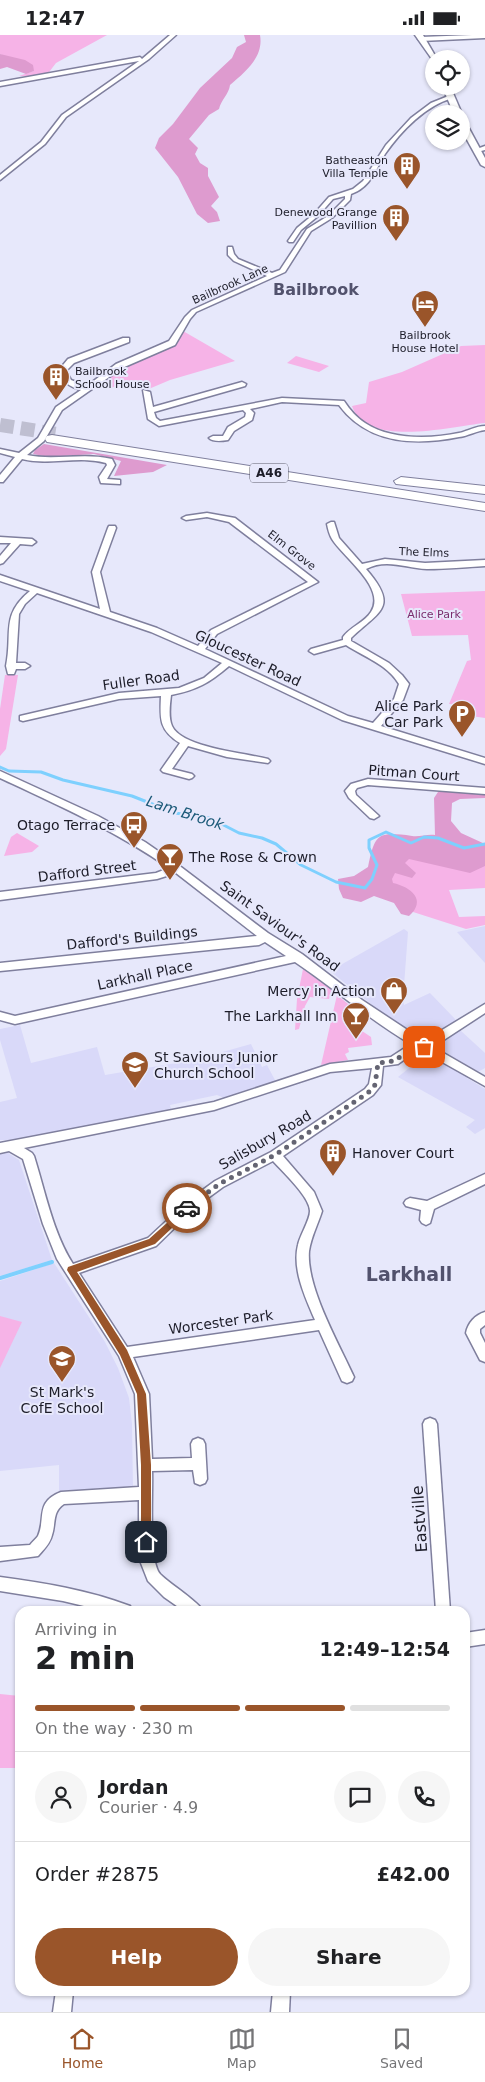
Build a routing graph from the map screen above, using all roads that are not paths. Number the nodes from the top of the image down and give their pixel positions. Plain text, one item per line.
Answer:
1 (173, 35) edge
2 (485, 36) edge
3 (420, 37) edge
4 (428, 50) edge
5 (147, 58) junction
6 (0, 84) edge
7 (451, 97) joint
8 (454, 105) edge
9 (470, 134) edge
10 (481, 149) edge
11 (485, 165) edge
12 (0, 178) edge
13 (348, 193) junction
14 (291, 241) dead end
15 (230, 248) dead end
16 (273, 276) junction
17 (126, 340) dead end
18 (234, 378) dead end
19 (88, 388) junction
20 (146, 393) dead end
21 (244, 408) junction
22 (150, 410) junction
23 (485, 428) edge
24 (213, 438) dead end
25 (225, 438) junction
26 (85, 439) junction
27 (235, 443) dead end
28 (0, 451) edge
29 (21, 455) junction
30 (206, 463) junction
31 (0, 480) edge
32 (116, 482) dead end
33 (485, 490) edge
34 (485, 501) edge
35 (485, 507) edge
36 (178, 513) dead end
37 (485, 515) edge
38 (331, 524) dead end
39 (112, 528) dead end
40 (0, 540) edge
41 (17, 542) junction
42 (32, 542) dead end
43 (0, 561) edge
44 (485, 563) edge
45 (363, 567) junction
46 (0, 578) edge
47 (36, 590) junction
48 (106, 615) junction
49 (347, 642) junction
50 (199, 650) junction
51 (314, 651) dead end
52 (228, 662) junction
53 (25, 666) dead end
54 (166, 693) junction
55 (23, 718) dead end
56 (374, 729) junction
57 (186, 743) junction
58 (265, 761) dead end
59 (485, 761) edge
60 (0, 774) edge
61 (188, 776) dead end
62 (485, 791) edge
63 (374, 816) dead end
64 (177, 869) junction
65 (0, 896) edge
66 (264, 936) junction
67 (298, 957) junction
68 (0, 967) edge
69 (485, 1008) edge
70 (0, 1016) edge
71 (422, 1046) junction
72 (378, 1063) junction
73 (483, 1078) edge
74 (6, 1147) edge
75 (275, 1155) junction
76 (485, 1179) edge
77 (410, 1203) dead end
78 (428, 1207) junction
79 (426, 1220) dead end
80 (71, 1270) junction
81 (485, 1317) edge
82 (323, 1324) junction
83 (124, 1353) junction
84 (485, 1356) edge
85 (347, 1377) dead end
86 (430, 1424) dead end
87 (198, 1443) dead end
88 (199, 1464) junction
89 (146, 1465) junction
90 (200, 1479) dead end
91 (146, 1493) junction
92 (0, 1554) edge
93 (0, 1584) edge
94 (109, 1606) edge
95 (189, 1606) edge
96 (443, 1606) edge
97 (485, 1637) edge
98 (470, 1639) edge
99 (64, 1996) edge
100 (282, 1996) edge
101 (62, 2012) edge
102 (280, 2012) edge

1 - 5 street
2 - 3 street
3 - 4 street
5 - 6 street
5 - 12 street
7 - 8 street
7 - 13 street, Bailbrook Lane
9 - 10 street
10 - 11 street
13 - 14 street, Bailbrook Lane
13 - 16 street, Bailbrook Lane
15 - 16 street
16 - 19 street, Bailbrook Lane
17 - 19 street
18 - 22 street
19 - 29 street, Bailbrook Lane
20 - 22 street
21 - 22 street
21 - 23 street
21 - 25 street
24 - 25 street
25 - 27 street
26 - 30 highway, A46
26 - 33 highway
26 - 34 highway, A46
28 - 29 street
29 - 31 street, Bailbrook Lane
29 - 32 street
30 - 35 highway, A46
30 - 37 highway
36 - 50 street, Elm Grove
38 - 45 street
39 - 48 street
40 - 41 street
41 - 42 street
41 - 43 street
44 - 45 street, The Elms
45 - 49 street
46 - 47 street, Gloucester Road
47 - 48 street, Gloucester Road
47 - 53 street
48 - 50 street, Gloucester Road
49 - 51 street
49 - 56 street
50 - 52 street, Gloucester Road
52 - 54 street, Fuller Road
52 - 56 street, Gloucester Road
54 - 55 street, Fuller Road
54 - 57 street
56 - 59 street, Gloucester Road
57 - 58 street
57 - 61 street
60 - 64 street, Saint Saviour's Road
62 - 63 street, Pitman Court
64 - 65 street, Dafford Street
64 - 66 street, Saint Saviour's Road
66 - 67 street, Saint Saviour's Road
66 - 68 street, Dafford's Buildings
67 - 70 street, Larkhall Place
67 - 71 street, Saint Saviour's Road
69 - 71 street
71 - 72 street
71 - 73 street, Saint Saviour's Road
72 - 74 street
72 - 75 street, Salisbury Road
74 - 80 street
75 - 80 street, Salisbury Road
75 - 82 street
76 - 78 street
77 - 78 street
78 - 79 street
80 - 83 street
81 - 84 street
82 - 83 street, Worcester Park
82 - 85 street
83 - 89 street
86 - 96 street, Eastville
87 - 88 street
88 - 89 street
88 - 90 street
89 - 91 street
91 - 92 street
91 - 95 street
93 - 94 street
97 - 98 street
99 - 101 street
100 - 102 street

